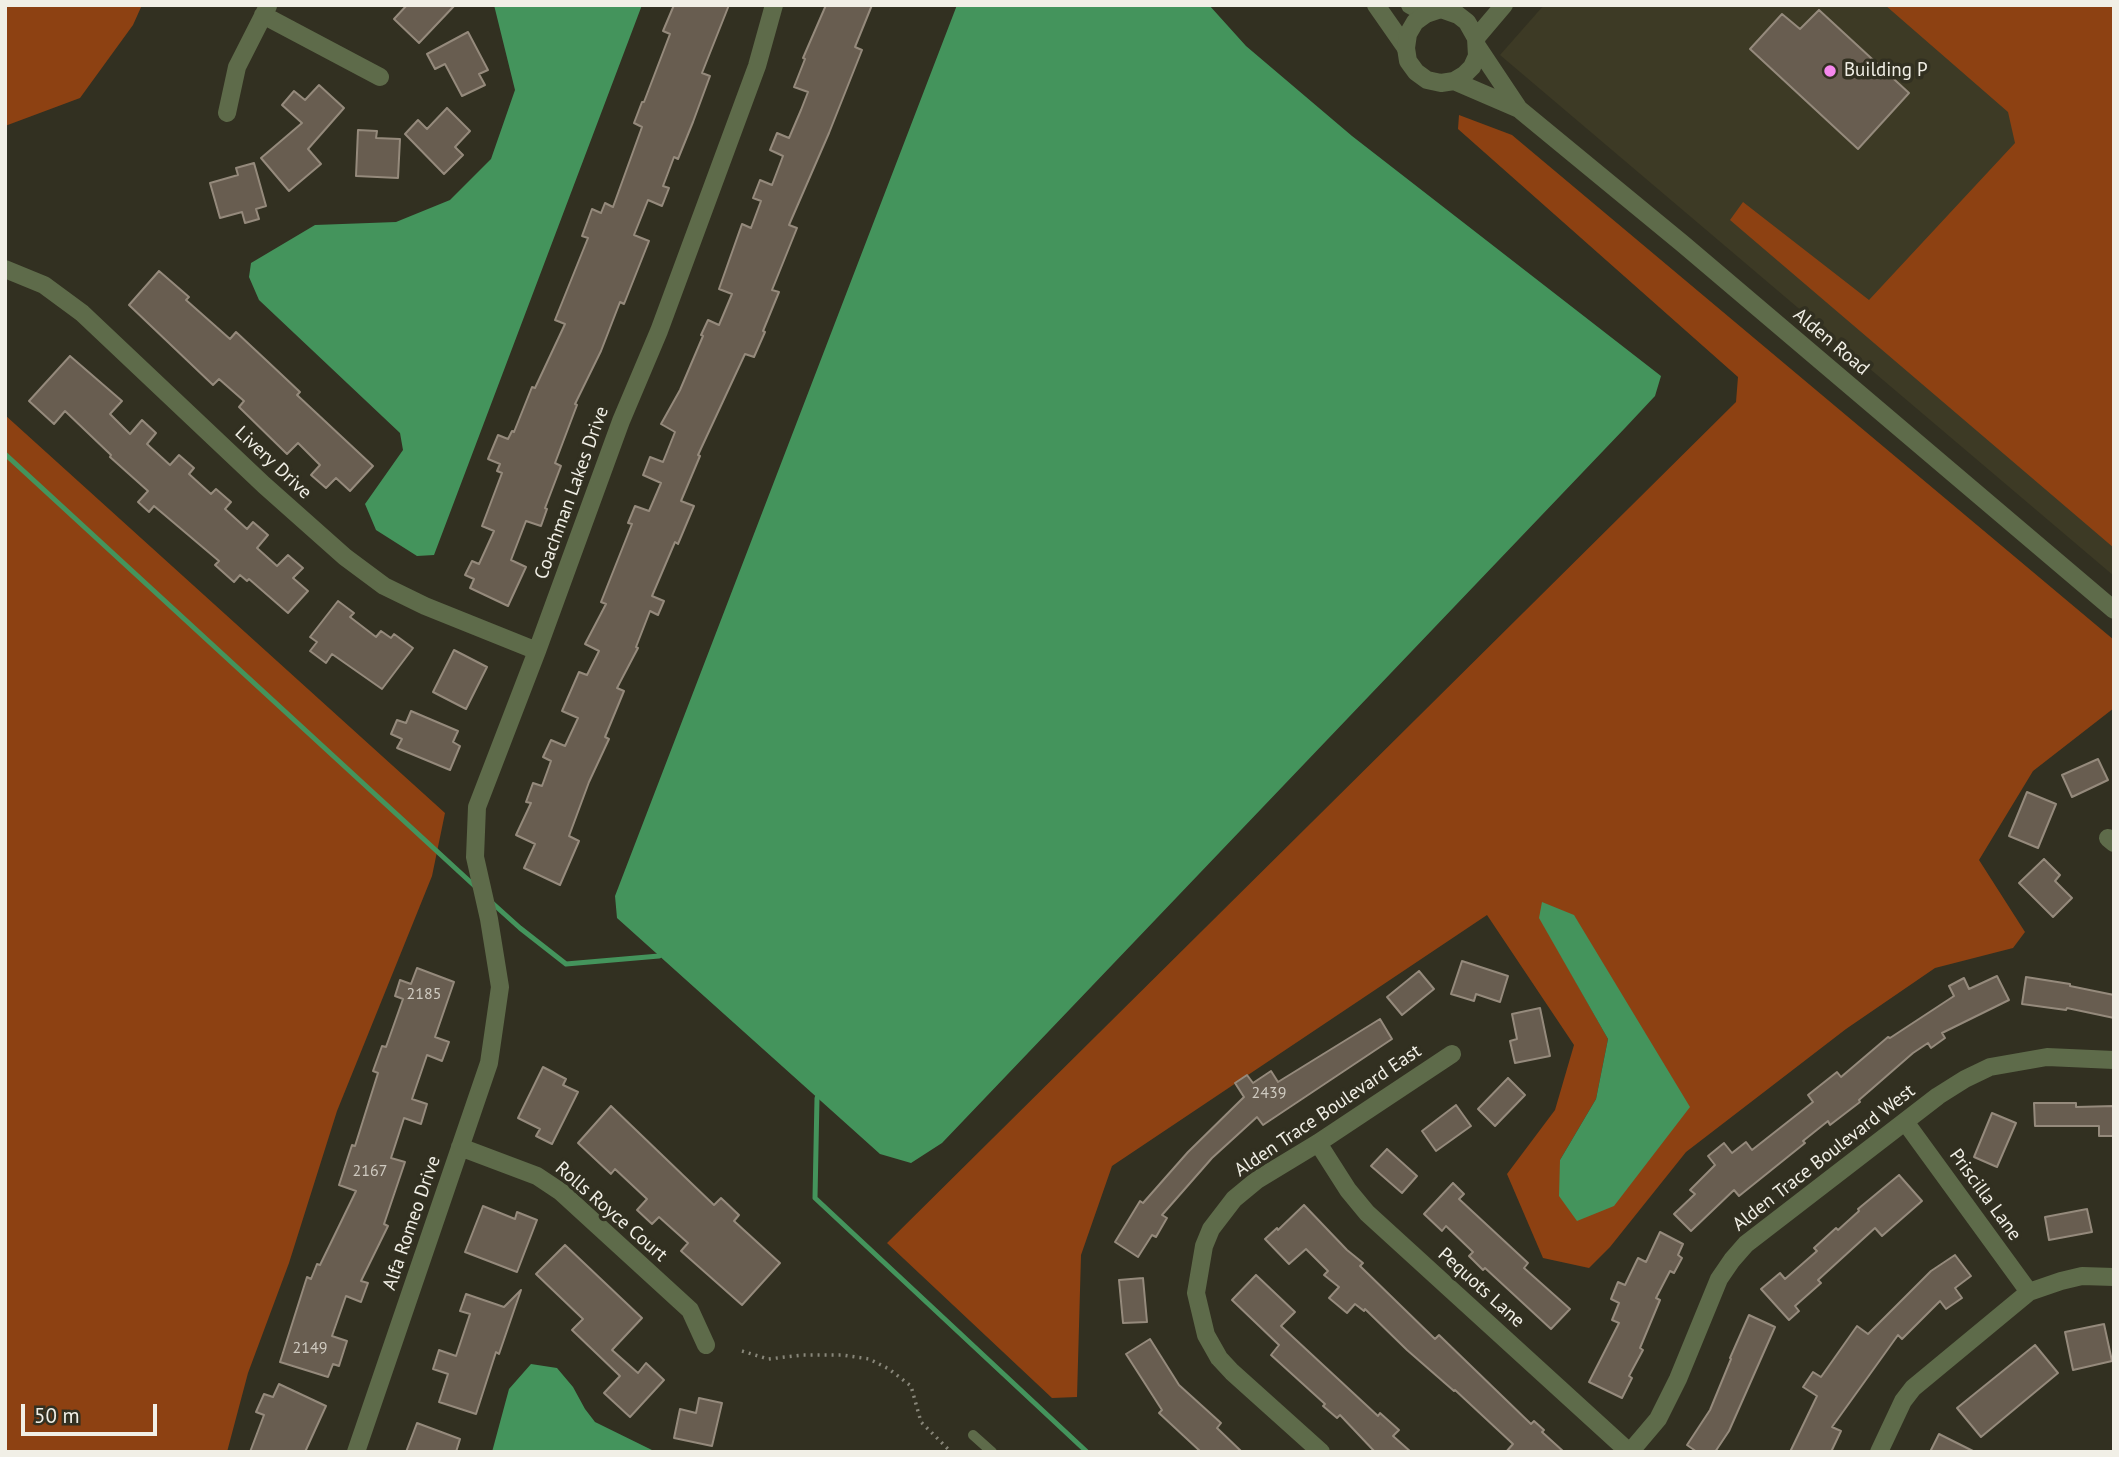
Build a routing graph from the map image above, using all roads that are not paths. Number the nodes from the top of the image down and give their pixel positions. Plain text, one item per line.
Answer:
1 (774, 5) edge
2 (1376, 5) edge
3 (1410, 5) edge
4 (1504, 5) edge
5 (266, 10) edge
6 (1463, 10) edge
7 (1426, 14) junction
8 (1476, 42) junction
9 (1406, 48) junction
10 (380, 78) dead end
11 (1454, 81) junction
12 (1519, 109) junction
13 (227, 113) dead end
14 (5, 269) edge
15 (2114, 610) edge
16 (537, 651) junction
17 (499, 1005) joint
18 (1452, 1054) dead end
19 (2114, 1060) edge
20 (1906, 1122) junction
21 (1318, 1143) junction
22 (460, 1147) junction
23 (2114, 1277) edge
24 (2029, 1292) junction
25 (706, 1345) dead end
26 (973, 1435) dead end
27 (356, 1452) edge
28 (992, 1452) edge
29 (1321, 1452) edge
30 (1629, 1452) edge
31 (1879, 1452) edge

1 - 16 street, Coachman Lakes Drive
2 - 9 street
3 - 7 street
4 - 8 street
5 - 10 street
5 - 13 street
6 - 7 street
6 - 8 street
7 - 9 street
8 - 11 street
8 - 12 street, Alden Road
9 - 11 street
11 - 12 street, Alden Road
12 - 15 street, Alden Road
14 - 16 street, Livery Drive
16 - 17 street, Coachman Lakes Drive
17 - 22 street, Alfa Romeo Drive
18 - 21 street, Alden Trace Boulevard East
19 - 20 street, Alden Trace Boulevard West
20 - 24 street, Priscilla Lane
20 - 30 street, Alden Trace Boulevard West
21 - 29 street, Alden Trace Boulevard East
21 - 30 street, Pequots Lane
22 - 25 street, Rolls Royce Court
22 - 27 street, Alfa Romeo Drive
23 - 24 street
24 - 31 street
26 - 28 lane

